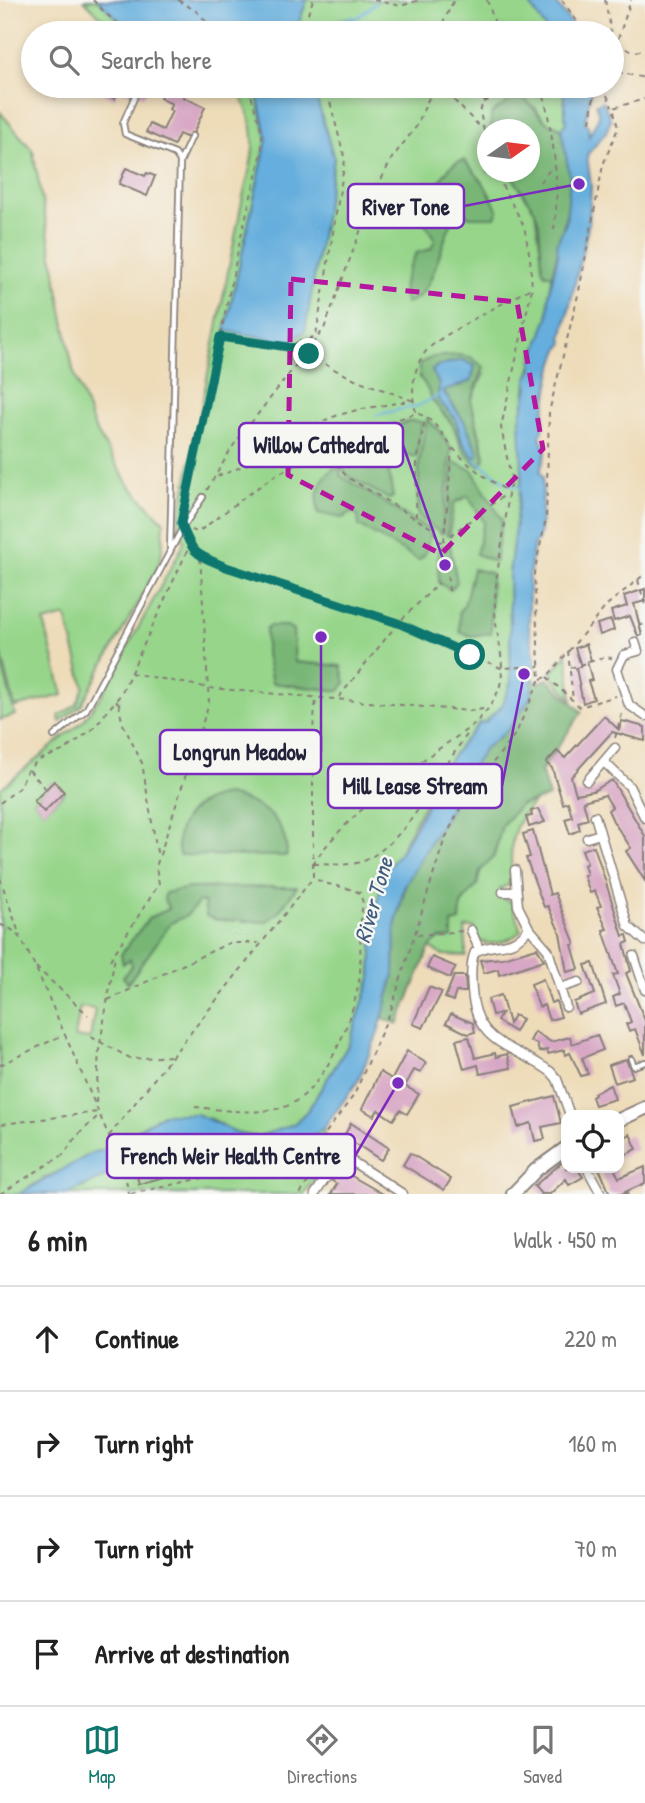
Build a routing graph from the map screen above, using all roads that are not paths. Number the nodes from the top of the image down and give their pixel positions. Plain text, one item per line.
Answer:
1 (134, 98) edge
2 (192, 136) dead end
3 (180, 162) junction
4 (203, 497) road end
5 (170, 552) junction
6 (638, 650) road end
7 (645, 716) edge
8 (54, 736) dead end
9 (615, 748) road end
10 (604, 762) junction
11 (587, 781) dead end
12 (595, 816) dead end
13 (645, 818) edge
14 (600, 834) junction
15 (587, 838) dead end
16 (515, 870) dead end
17 (515, 891) junction
18 (503, 892) dead end
19 (529, 928) junction
20 (471, 930) road end
21 (645, 941) edge
22 (479, 949) junction
23 (634, 956) dead end
24 (642, 972) edge
25 (579, 982) dead end
26 (560, 988) junction
27 (645, 990) edge
28 (566, 1007) dead end
29 (631, 1059) dead end
30 (645, 1062) edge
31 (645, 1108) edge
32 (568, 1110) edge
33 (624, 1118) edge
34 (561, 1152) edge
35 (590, 1173) edge
36 (316, 1194) edge
37 (403, 1194) edge
38 (513, 1194) edge
39 (601, 1194) edge

1 - 3 lane
2 - 3 lane
3 - 5 lane
4 - 5 lane
5 - 8 lane
6 - 7 street
9 - 10 street
10 - 11 street
10 - 13 street
12 - 14 street
14 - 15 street
14 - 21 street
16 - 17 street
17 - 18 street
17 - 19 street
19 - 22 street
19 - 26 street
20 - 22 street
22 - 32 street
23 - 24 street
24 - 27 street
25 - 26 street
26 - 28 street
29 - 30 lane
31 - 33 main road
34 - 38 main road
35 - 39 street
36 - 37 street

